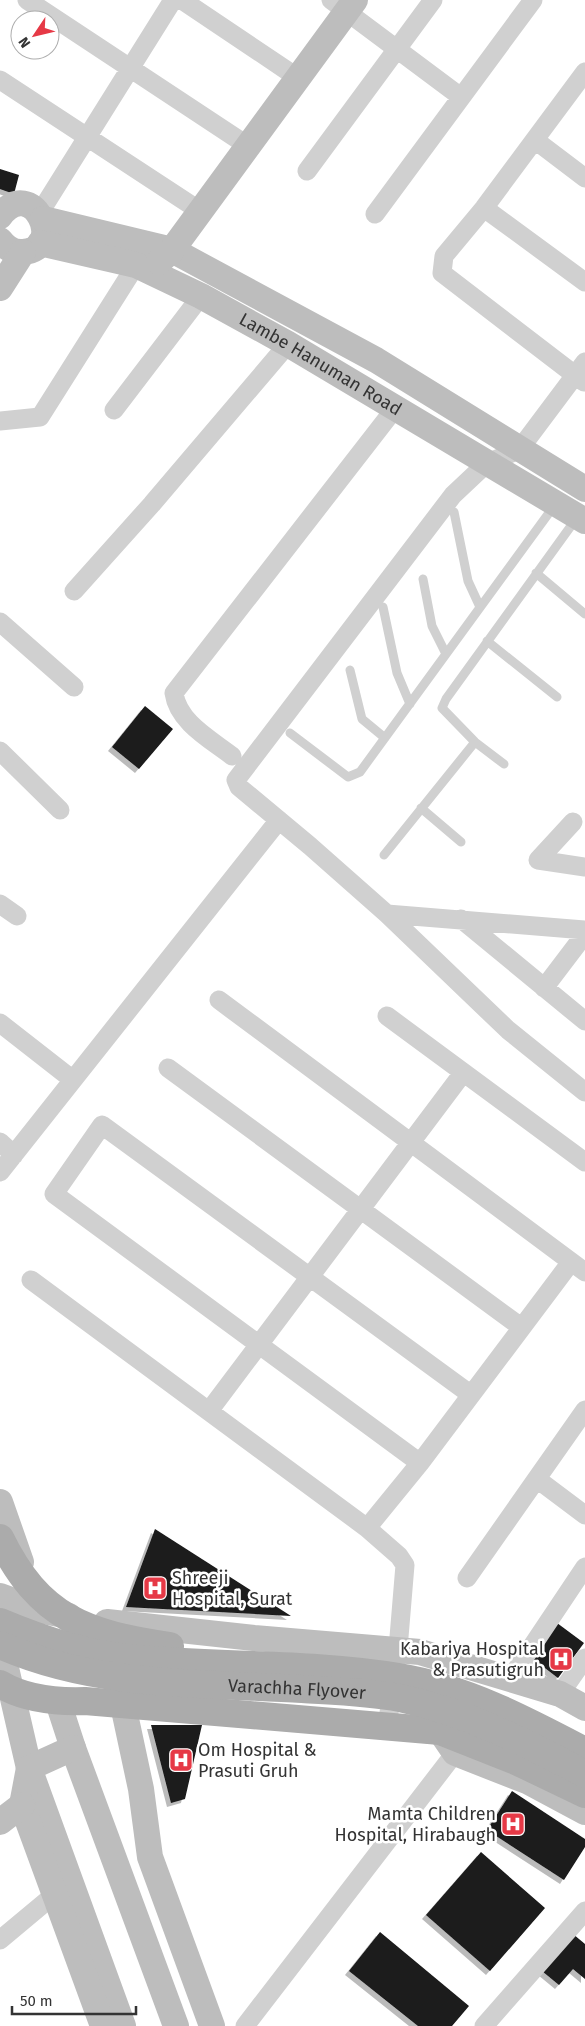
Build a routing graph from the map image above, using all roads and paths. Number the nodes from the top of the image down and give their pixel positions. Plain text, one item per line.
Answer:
1 (27, 0) edge
2 (173, 0) edge
3 (182, 0) edge
4 (432, 0) edge
5 (533, 0) edge
6 (344, 4) edge
7 (396, 49) junction
8 (131, 67) junction
9 (584, 75) edge
10 (298, 78) junction
11 (0, 80) edge
12 (461, 97) junction
13 (87, 137) junction
14 (534, 140) junction
15 (248, 146) junction
16 (307, 170) dead end
17 (585, 178) edge
18 (484, 208) junction
19 (200, 211) junction
20 (1, 212) edge
21 (375, 214) dead end
22 (18, 240) edge
23 (172, 250) junction
24 (143, 268) junction
25 (585, 282) edge
26 (0, 288) edge
27 (201, 296) junction
28 (288, 344) junction
29 (582, 373) edge
30 (396, 407) junction
31 (114, 410) dead end
32 (0, 421) edge
33 (519, 450) junction
34 (488, 463) junction
35 (585, 489) edge
36 (454, 512) dead end
37 (573, 514) edge
38 (536, 573) junction
39 (423, 579) dead end
40 (74, 591) dead end
41 (383, 607) dead end
42 (480, 607) junction
43 (585, 614) edge
44 (0, 622) edge
45 (487, 641) junction
46 (446, 654) junction
47 (350, 670) dead end
48 (74, 687) dead end
49 (557, 698) dead end
50 (410, 704) junction
51 (290, 733) dead end
52 (385, 738) junction
53 (475, 742) junction
54 (0, 751) edge
55 (232, 756) dead end
56 (504, 764) dead end
57 (422, 808) junction
58 (60, 810) dead end
59 (279, 820) junction
60 (573, 822) dead end
61 (461, 842) dead end
62 (384, 855) dead end
63 (585, 867) edge
64 (0, 904) edge
65 (387, 914) junction
66 (17, 916) dead end
67 (461, 919) junction
68 (585, 932) edge
69 (544, 988) junction
70 (219, 1000) dead end
71 (387, 1016) dead end
72 (585, 1021) edge
73 (0, 1023) edge
74 (168, 1068) dead end
75 (463, 1074) junction
76 (73, 1080) junction
77 (585, 1092) edge
78 (412, 1143) junction
79 (7, 1149) edge
80 (585, 1162) edge
81 (0, 1172) edge
82 (362, 1208) junction
83 (578, 1267) edge
84 (309, 1277) junction
85 (31, 1280) dead end
86 (521, 1327) junction
87 (259, 1343) junction
88 (470, 1394) junction
89 (585, 1410) edge
90 (209, 1411) junction
91 (420, 1463) junction
92 (537, 1479) junction
93 (0, 1502) edge
94 (585, 1515) edge
95 (367, 1528) junction
96 (0, 1538) edge
97 (585, 1567) edge
98 (467, 1578) dead end
99 (0, 1596) edge
100 (38, 1610) junction
101 (0, 1622) edge
102 (0, 1644) edge
103 (398, 1649) junction
104 (585, 1658) edge
105 (331, 1669) junction
106 (510, 1679) junction
107 (6, 1687) edge
108 (560, 1694) junction
109 (58, 1702) junction
110 (123, 1706) junction
111 (585, 1708) edge
112 (387, 1727) junction
113 (447, 1742) junction
114 (73, 1748) junction
115 (585, 1750) edge
116 (29, 1768) junction
117 (579, 1784) edge
118 (22, 1805) junction
119 (585, 1812) edge
120 (0, 1822) edge
121 (55, 1894) junction
122 (585, 1911) edge
123 (0, 1940) edge
124 (103, 2026) edge
125 (123, 2026) edge
126 (176, 2026) edge
127 (212, 2026) edge
128 (245, 2026) edge
129 (484, 2026) edge

1 - 8 street
2 - 8 street
3 - 10 street
4 - 7 street
5 - 12 street
6 - 7 street
6 - 10 main road
7 - 12 street
7 - 16 street
8 - 13 street
8 - 15 street
9 - 14 street
10 - 15 main road
11 - 13 street
12 - 21 street
13 - 19 street
13 - 22 street
14 - 17 street
14 - 18 street
15 - 19 main road
18 - 25 street
18 - 29 street
19 - 23 main road
20 - 22 main road
22 - 23 main road, Lambe Hanuman Road
22 - 24 main road, Lambe Hanuman Road
22 - 26 main road
23 - 24 main road
23 - 33 main road, Lambe Hanuman Road
24 - 27 main road, Lambe Hanuman Road
24 - 32 street
27 - 28 main road, Lambe Hanuman Road
27 - 31 street
28 - 30 main road, Lambe Hanuman Road
28 - 40 street
29 - 33 street
30 - 34 main road, Lambe Hanuman Road
30 - 55 street
33 - 34 street
33 - 35 main road, Lambe Hanuman Road
34 - 37 main road, Lambe Hanuman Road
34 - 59 street
36 - 42 lane
37 - 38 lane
37 - 42 lane
38 - 43 lane
38 - 45 lane
39 - 46 lane
41 - 50 lane
42 - 46 lane
44 - 48 street
45 - 49 lane
45 - 53 lane
46 - 50 lane
47 - 52 lane
50 - 52 lane
51 - 52 lane
53 - 56 lane
53 - 57 lane
54 - 58 street
57 - 61 lane
57 - 62 lane
59 - 65 street
59 - 76 street
60 - 63 street
64 - 66 street
65 - 67 street
65 - 77 street
67 - 68 street
67 - 69 street
68 - 69 street
69 - 72 street
70 - 78 street
71 - 75 street
73 - 76 street
74 - 82 street
75 - 78 street
75 - 80 street
76 - 79 street
78 - 82 street
78 - 83 street
79 - 81 street
82 - 84 street
82 - 86 street
83 - 86 street
84 - 87 street
84 - 87 street
84 - 88 street
85 - 90 street
86 - 88 street
87 - 90 street
87 - 91 street
88 - 91 street
89 - 92 street
90 - 95 street
91 - 95 street
92 - 94 street
92 - 98 street
93 - 100 main road
95 - 103 street
96 - 105 main road, bridge
97 - 106 street
99 - 100 main road
100 - 103 main road
101 - 105 main road, Varachha Flyover, bridge
102 - 107 main road
102 - 117 main road, Varachha Flyover, bridge
103 - 106 main road
103 - 112 street
104 - 108 street
105 - 115 main road, Varachha Flyover, bridge
106 - 108 main road
107 - 109 main road
107 - 116 main road
108 - 111 main road
109 - 110 main road
109 - 114 main road
110 - 112 main road
110 - 127 main road
112 - 113 main road
113 - 117 main road
113 - 119 main road
113 - 128 street
114 - 116 main road
114 - 126 main road
116 - 118 main road
116 - 125 main road
118 - 120 main road
118 - 121 main road
121 - 123 street
121 - 124 main road
122 - 129 street

